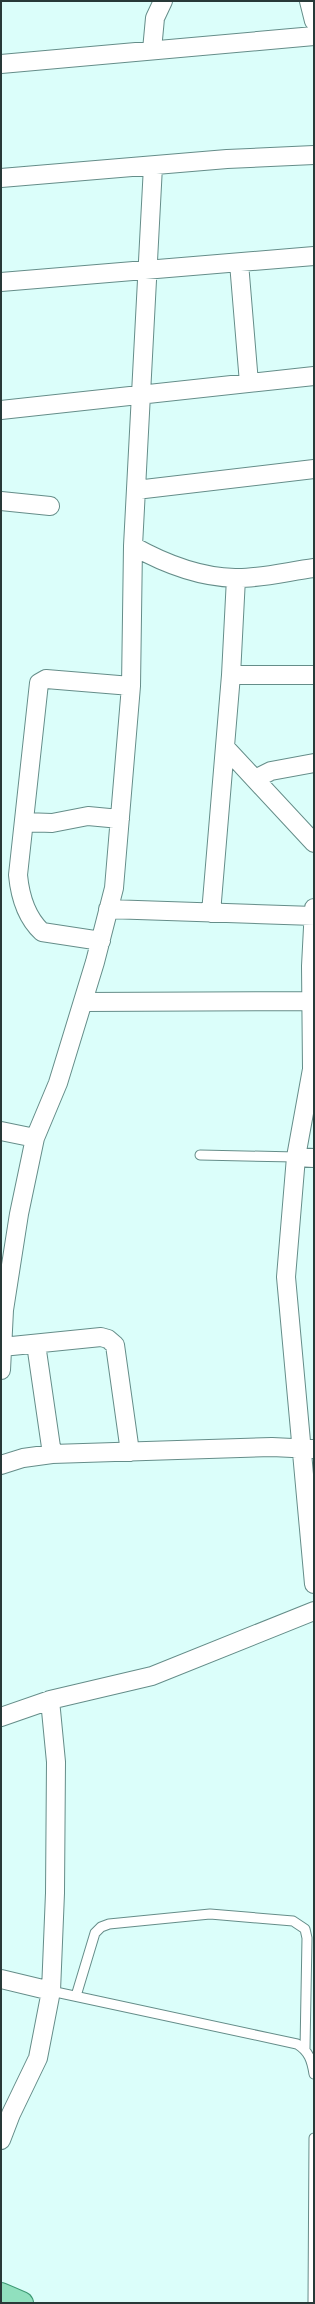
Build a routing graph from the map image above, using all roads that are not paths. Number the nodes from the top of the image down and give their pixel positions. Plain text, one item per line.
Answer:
1 (162, 1) edge
2 (309, 1) edge
3 (314, 21) edge
4 (314, 36) edge
5 (152, 50) junction
6 (1, 64) edge
7 (314, 155) edge
8 (153, 166) junction
9 (1, 178) edge
10 (314, 256) edge
11 (239, 262) junction
12 (148, 270) junction
13 (1, 282) edge
14 (314, 376) edge
15 (249, 383) junction
16 (140, 395) junction
17 (1, 410) edge
18 (314, 469) edge
19 (136, 490) junction
20 (1, 501) edge
21 (50, 506) dead end
22 (133, 546) junction
23 (314, 568) edge
24 (236, 578) junction
25 (231, 675) junction
26 (314, 675) edge
27 (130, 686) junction
28 (225, 748) junction
29 (314, 763) edge
30 (255, 779) junction
31 (120, 819) junction
32 (24, 822) junction
33 (314, 843) edge
34 (314, 908) edge
35 (108, 909) junction
36 (211, 913) junction
37 (314, 916) edge
38 (100, 941) junction
39 (313, 966) edge
40 (311, 1001) junction
41 (83, 1002) junction
42 (313, 1069) edge
43 (1, 1131) edge
44 (35, 1138) junction
45 (200, 1155) dead end
46 (305, 1158) edge
47 (36, 1344) junction
48 (2, 1347) junction
49 (1, 1370) edge
50 (308, 1448) edge
51 (130, 1452) junction
52 (52, 1454) junction
53 (1, 1465) edge
54 (314, 1584) edge
55 (314, 1611) edge
56 (50, 1700) junction
57 (1, 1717) edge
58 (1, 1979) edge
59 (51, 1991) junction
60 (76, 1996) junction
61 (305, 2049) junction
62 (314, 2074) edge
63 (314, 2138) edge
64 (1, 2140) edge
65 (313, 2303) edge

1 - 5 street
2 - 3 street
4 - 5 street
5 - 6 street
7 - 8 street
8 - 9 street
8 - 12 street
10 - 11 street
11 - 12 street
11 - 15 street
12 - 13 street
12 - 16 street
14 - 15 street
15 - 16 street
16 - 17 street
16 - 19 street
18 - 19 street
19 - 22 street
20 - 21 street
22 - 24 street
22 - 27 street
23 - 24 street
24 - 25 street
25 - 26 street
25 - 28 street
27 - 31 street
27 - 32 street
28 - 30 street
28 - 36 street
29 - 30 street
30 - 33 street
31 - 32 street
31 - 35 street
32 - 38 street
34 - 37 street
35 - 36 street
35 - 38 street
36 - 37 street
37 - 39 street
38 - 41 street
39 - 40 street
40 - 41 street
40 - 42 street
41 - 44 street
42 - 46 street
43 - 44 street
44 - 48 street
45 - 46 lane
46 - 50 street
47 - 48 street
47 - 51 street
47 - 52 street
48 - 49 street
50 - 51 street
50 - 54 street
51 - 52 street
52 - 53 street
55 - 56 street
56 - 57 street
56 - 59 street
58 - 59 street
59 - 60 lane
59 - 64 street
60 - 61 lane
60 - 61 lane
61 - 62 lane
63 - 65 lane

